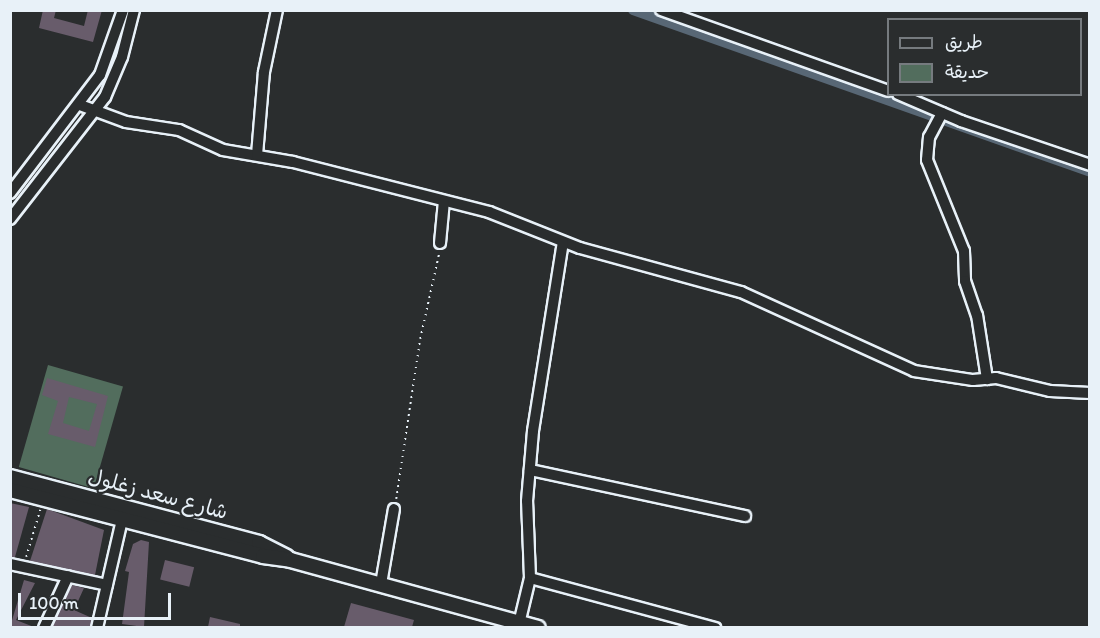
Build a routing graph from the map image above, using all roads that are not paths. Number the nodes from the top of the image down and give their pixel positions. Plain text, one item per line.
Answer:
1 (123, 10) edge
2 (134, 10) edge
3 (277, 10) edge
4 (660, 10) edge
5 (887, 91) edge
6 (902, 96) edge
7 (80, 105) junction
8 (95, 110) junction
9 (941, 114) junction
10 (257, 155) junction
11 (1089, 165) edge
12 (10, 193) edge
13 (444, 201) junction
14 (11, 217) edge
15 (563, 242) junction
16 (440, 243) road end
17 (987, 379) junction
18 (1089, 393) edge
19 (530, 470) junction
20 (10, 477) edge
21 (10, 490) edge
22 (394, 509) road end
23 (745, 516) dead end
24 (122, 520) junction
25 (291, 560) junction
26 (10, 564) edge
27 (68, 576) junction
28 (530, 578) junction
29 (381, 584) junction
30 (106, 585) junction
31 (519, 625) edge
32 (44, 627) edge
33 (97, 627) edge
34 (538, 627) edge
35 (715, 627) edge

1 - 7 street
2 - 8 street
3 - 10 street
4 - 5 street
6 - 9 street
7 - 8 street
7 - 12 street
8 - 10 street
8 - 14 street
9 - 11 street
9 - 17 street
10 - 13 street
13 - 15 street
13 - 16 street
15 - 17 street
15 - 19 street
17 - 18 street
19 - 23 street
19 - 28 street
20 - 25 main road, شارع سعد زغلول
21 - 24 main road, شارع سعد زغلول
22 - 29 street
24 - 25 main road, شارع سعد زغلول
24 - 30 street
25 - 29 main road, شارع سعد زغلول
26 - 27 street
27 - 30 street
27 - 32 street
28 - 31 street
28 - 35 street
29 - 31 main road, شارع سعد زغلول
30 - 33 street
31 - 34 main road, شارع سعد زغلول

